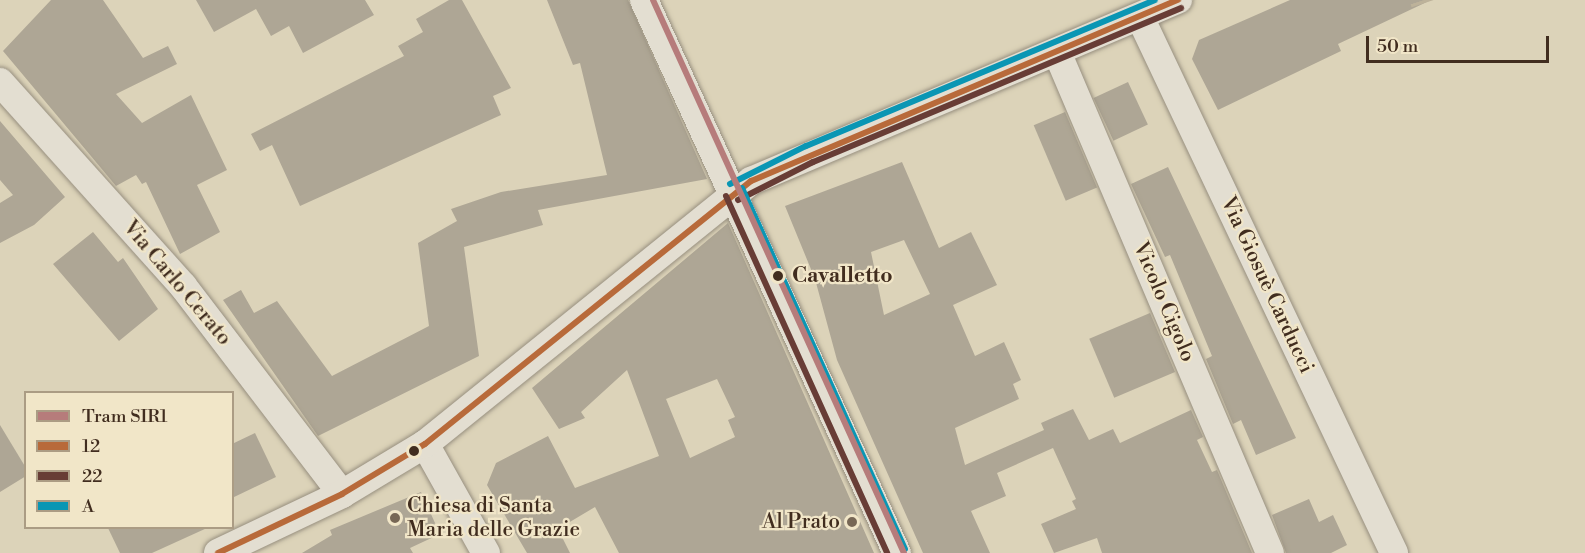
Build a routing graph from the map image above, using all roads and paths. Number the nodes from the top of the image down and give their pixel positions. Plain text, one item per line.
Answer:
1 (644, 0) edge
2 (1178, 0) edge
3 (1140, 17) junction
4 (1057, 52) junction
5 (0, 82) edge
6 (734, 192) junction
7 (425, 444) junction
8 (342, 494) junction
9 (218, 553) edge
10 (486, 553) edge
11 (897, 553) edge
12 (1270, 553) edge
13 (1394, 553) edge

1 - 6 street
2 - 3 street
3 - 4 street
3 - 13 street, Via Giosuè Carducci
4 - 6 street
4 - 12 street, Vicolo Cigolo
5 - 8 street, Via Carlo Cerato
6 - 7 street
6 - 11 street
7 - 8 street
7 - 10 street
8 - 9 street

